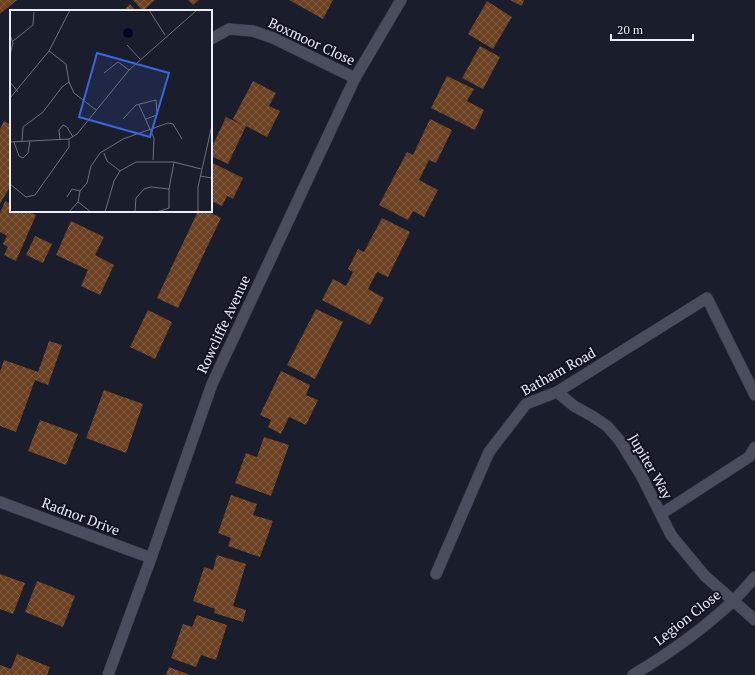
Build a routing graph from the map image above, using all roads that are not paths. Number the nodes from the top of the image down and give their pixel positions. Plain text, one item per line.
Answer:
1 (401, 0) edge
2 (212, 38) edge
3 (355, 78) junction
4 (557, 392) junction
5 (755, 395) edge
6 (755, 447) edge
7 (0, 502) edge
8 (661, 514) junction
9 (151, 558) junction
10 (436, 574) dead end
11 (755, 577) edge
12 (733, 601) junction
13 (755, 620) edge
14 (108, 675) edge
15 (633, 675) edge

1 - 3 street, Rowcliffe Avenue
2 - 3 street, Boxmoor Close
3 - 9 street, Rowcliffe Avenue
4 - 5 street, Batham Road
4 - 8 street, Jupiter Way
4 - 10 street, Batham Road
6 - 8 street, Jupiter Way
7 - 9 street, Radnor Drive
8 - 12 street, Jupiter Way
9 - 14 street, Rowcliffe Avenue
11 - 12 street, Legion Close
12 - 13 street, Jupiter Way
12 - 15 street, Legion Close

